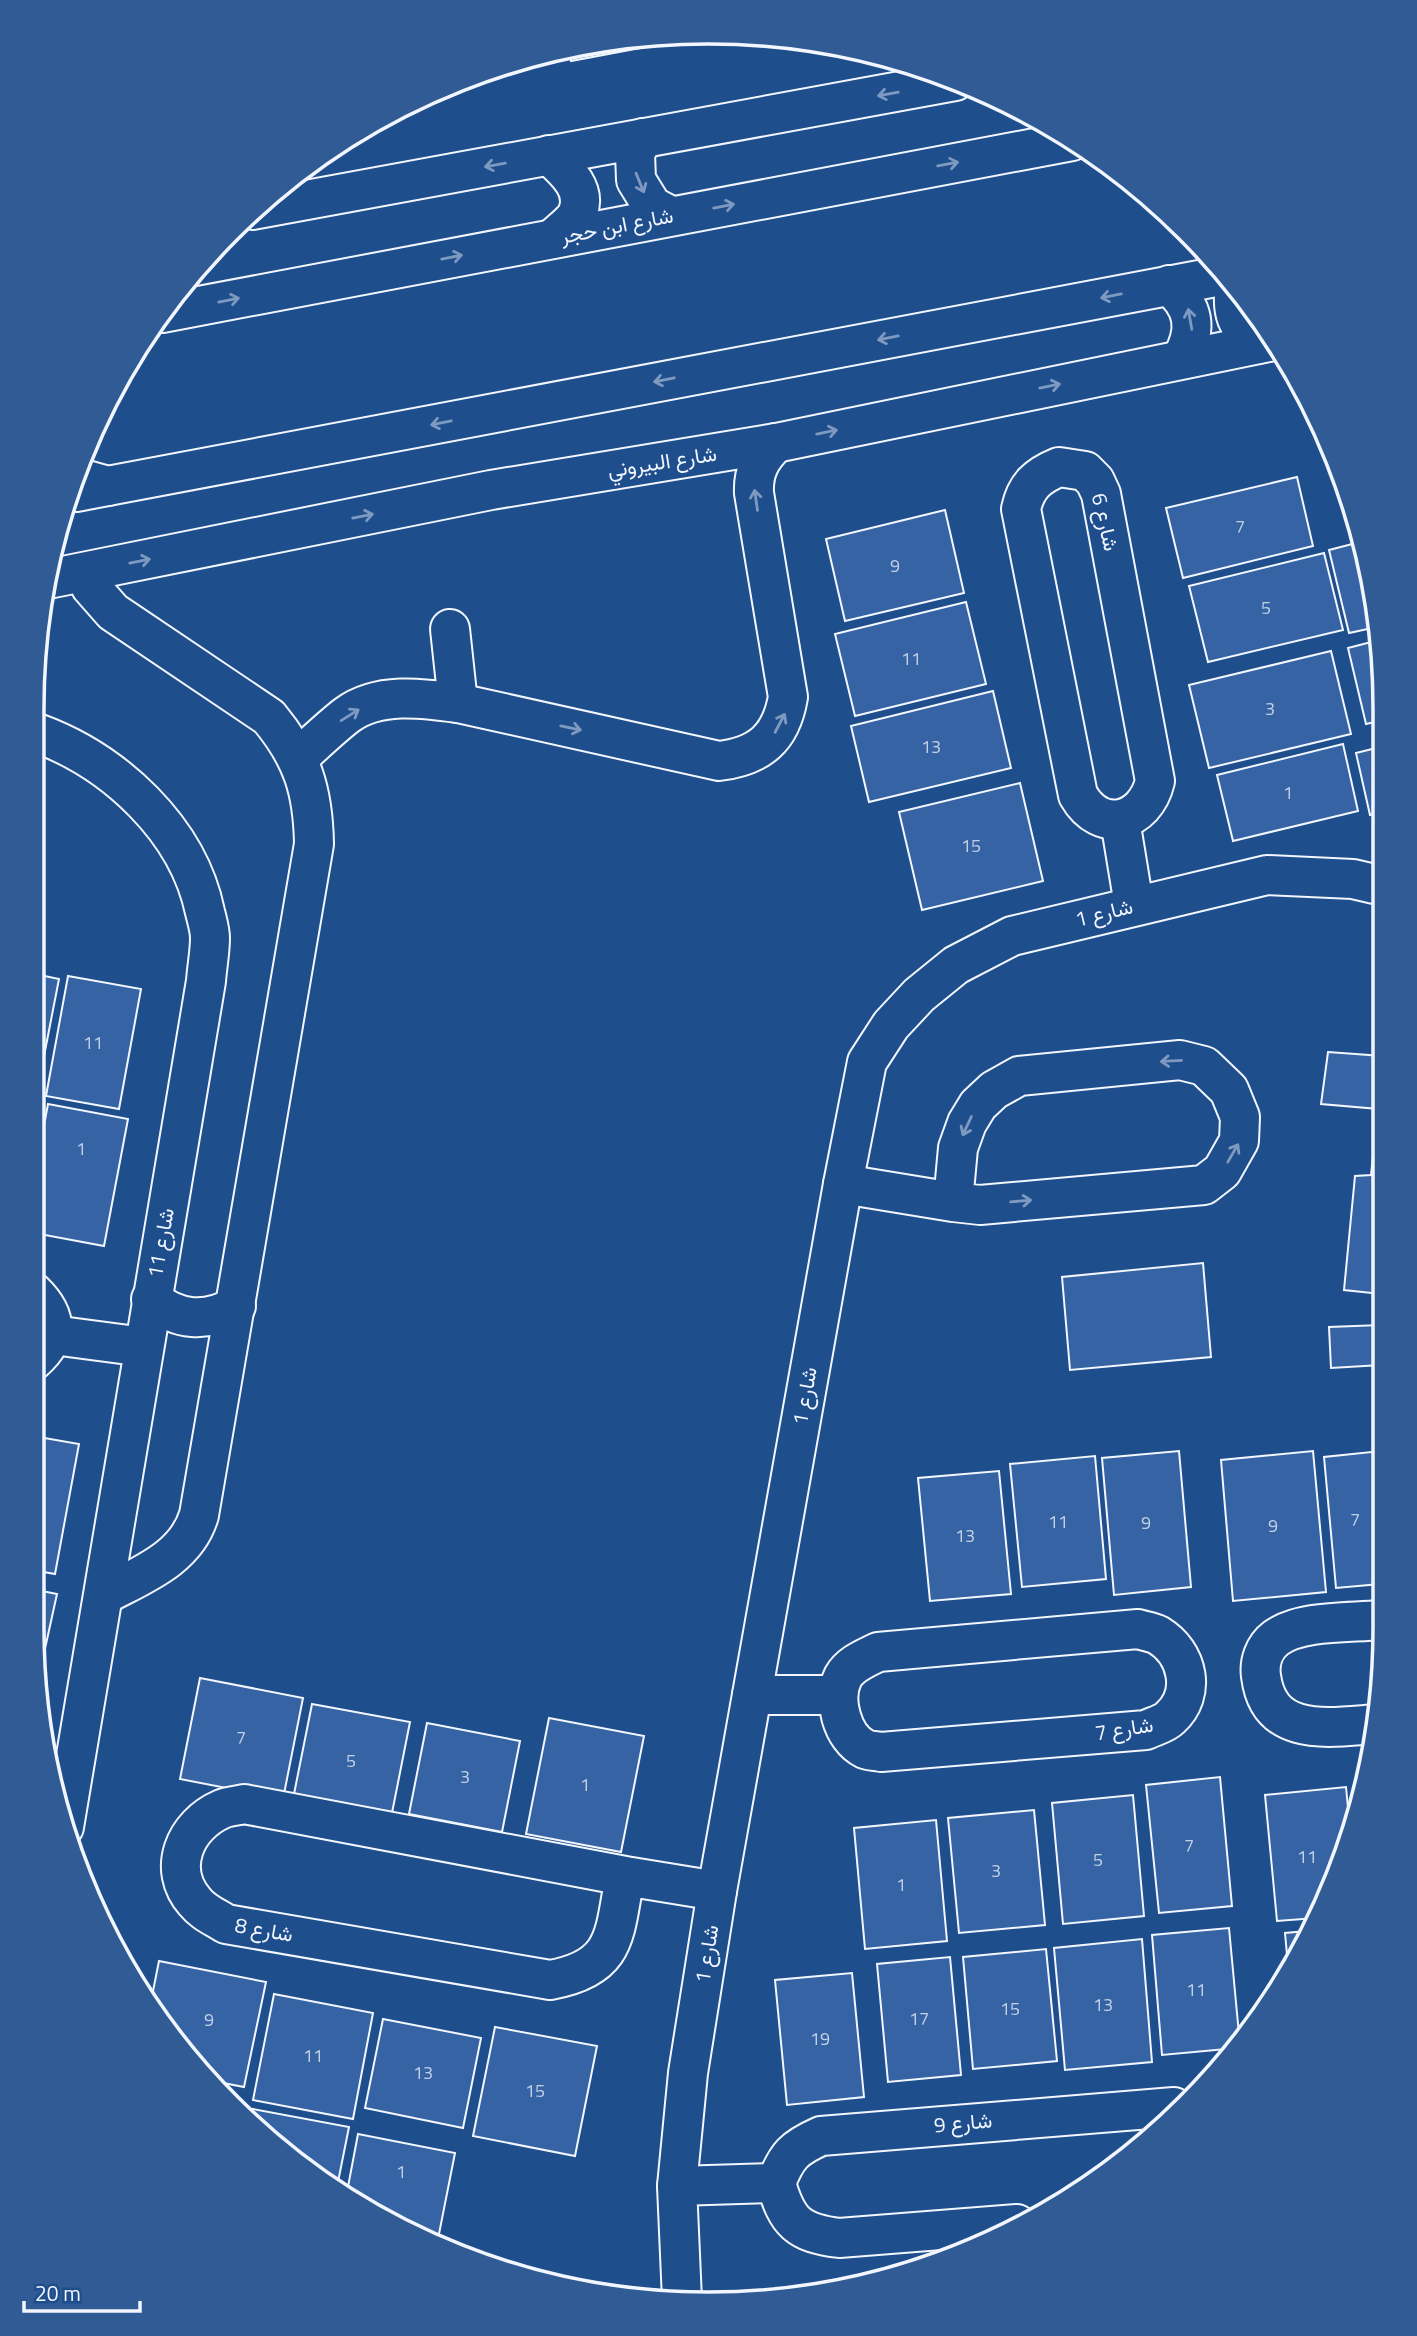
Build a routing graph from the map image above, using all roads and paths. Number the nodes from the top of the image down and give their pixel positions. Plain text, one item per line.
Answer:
1 (937, 84) edge
2 (643, 138) junction
3 (1058, 144) edge
4 (549, 155) junction
5 (274, 206) edge
6 (671, 216) junction
7 (555, 237) junction
8 (1214, 277) edge
9 (1169, 285) junction
10 (1233, 300) edge
11 (177, 310) edge
12 (1262, 341) edge
13 (1263, 342) edge
14 (1182, 358) junction
15 (776, 443) junction
16 (85, 485) edge
17 (66, 576) edge
18 (450, 629) dead end
19 (458, 703) junction
20 (44, 736) edge
21 (298, 758) junction
22 (1120, 820) junction
23 (1373, 883) edge
24 (1133, 905) junction
25 (843, 1184) junction
26 (953, 1202) junction
27 (151, 1299) junction
28 (44, 1305) edge
29 (236, 1306) junction
30 (44, 1345) edge
31 (144, 1347) junction
32 (44, 1348) edge
33 (104, 1595) junction
34 (1373, 1621) edge
35 (752, 1695) junction
36 (838, 1695) junction
37 (1366, 1725) edge
38 (68, 1805) edge
39 (625, 1876) junction
40 (717, 1891) junction
41 (1169, 2107) edge
42 (776, 2183) junction
43 (677, 2186) junction
44 (1000, 2225) edge
45 (682, 2291) edge

1 -> 2 street
2 - 4 street
2 -> 6 street
6 -> 3 street, شارع ابن حجر
4 -> 5 street
4 - 7 street
6 - 7 street, شارع ابن حجر
11 -> 7 street, شارع ابن حجر
8 - 9 street
14 -> 9 street
9 -> 16 street
10 - 12 street
13 - 14 street, شارع البيروني
15 -> 14 street, شارع البيروني
17 -> 15 street, شارع البيروني
19 -> 15 street
17 - 21 street
18 - 19 street
21 -> 19 street
20 - 27 street, شارع 11
21 - 29 street
22 - 22 street, شارع 6
22 - 24 street
23 - 24 street, شارع 1
24 - 25 street, شارع 1
25 - 26 street
25 - 35 street, شارع 1
26 -> 26 street
27 - 29 street
27 - 31 street, شارع 11
28 - 30 street
29 - 33 street
31 - 32 street
31 - 33 street, شارع 11
33 - 38 street, شارع 11
34 - 37 street
35 - 36 street
35 - 40 street, شارع 1
36 - 36 street, شارع 7
39 - 39 street, شارع 8
39 - 40 street, شارع 8
40 - 43 street, شارع 1
41 - 42 street, شارع 9
42 - 43 street
42 - 44 street
43 - 45 street, شارع 1

